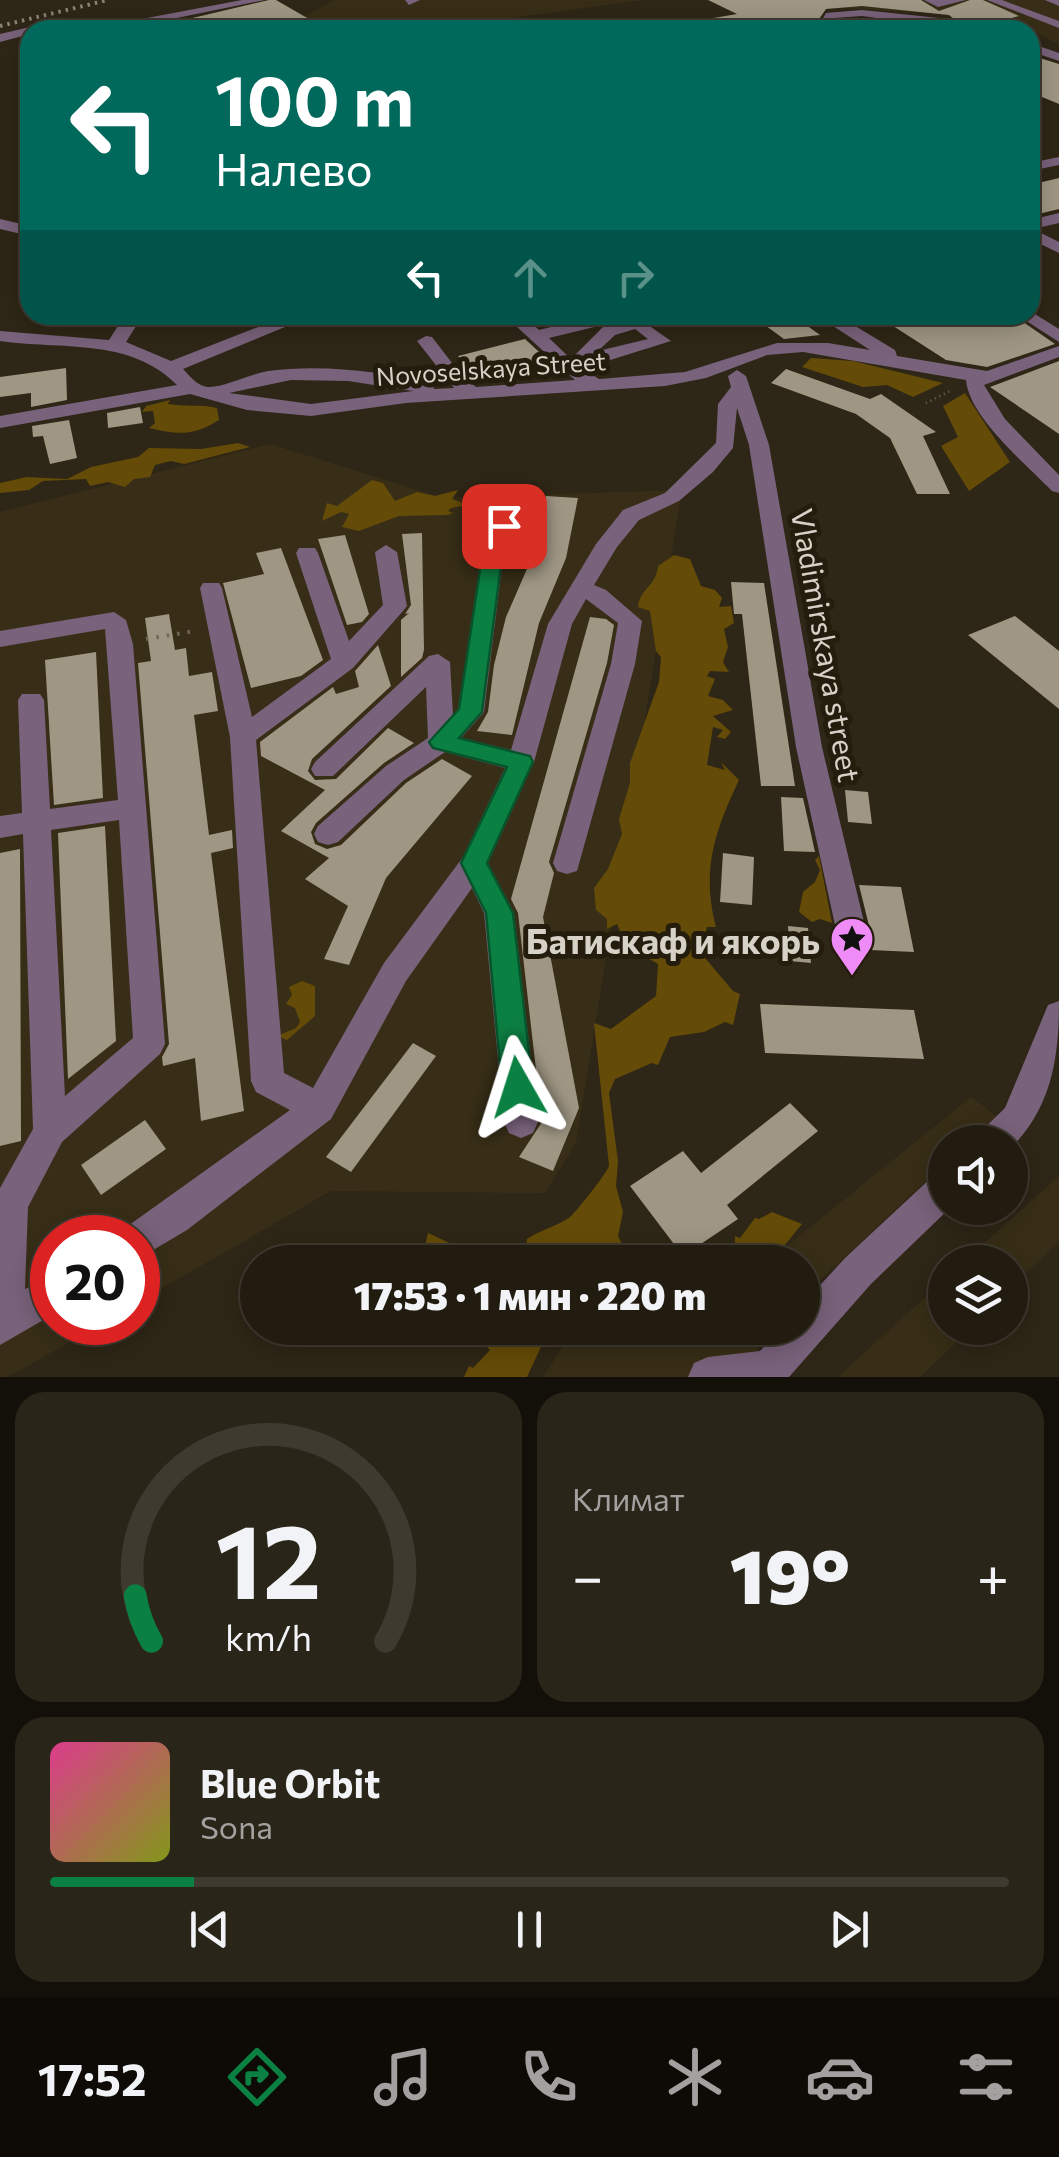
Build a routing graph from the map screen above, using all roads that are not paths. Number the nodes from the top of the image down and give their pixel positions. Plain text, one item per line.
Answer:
1 (260, 0) edge
2 (929, 0) edge
3 (961, 0) edge
4 (992, 0) edge
5 (1050, 0) edge
6 (1059, 3) edge
7 (153, 20) edge
8 (827, 20) edge
9 (930, 20) edge
10 (1059, 25) edge
11 (128, 325) edge
12 (279, 325) edge
13 (525, 325) edge
14 (581, 325) edge
15 (841, 325) edge
16 (0, 336) edge
17 (537, 336) junction
18 (426, 341) dead end
19 (115, 345) junction
20 (1059, 351) edge
21 (731, 359) junction
22 (174, 366) junction
23 (912, 368) junction
24 (973, 385) junction
25 (598, 386) junction
26 (191, 388) junction
27 (740, 388) junction
28 (215, 392) junction
29 (461, 393) junction
30 (0, 422) edge
31 (1059, 487) edge
32 (504, 526) dead end
33 (307, 552) dead end
34 (386, 552) dead end
35 (211, 588) dead end
36 (581, 588) junction
37 (0, 639) edge
38 (344, 662) junction
39 (31, 700) dead end
40 (243, 736) junction
41 (441, 742) junction
42 (521, 762) junction
43 (324, 769) dead end
44 (133, 808) junction
45 (36, 822) junction
46 (0, 827) edge
47 (328, 834) dead end
48 (567, 862) dead end
49 (474, 863) junction
50 (854, 944) dead end
51 (1059, 1015) edge
52 (319, 1108) junction
53 (521, 1122) dead end
54 (1011, 1125) edge
55 (50, 1131) junction
56 (928, 1204) edge
57 (160, 1227) edge
58 (30, 1307) edge
59 (3, 1324) edge
60 (769, 1373) edge
61 (708, 1377) edge

1 - 7 street
2 - 3 street
4 - 10 street
5 - 6 street
8 - 9 street
11 - 19 street
12 - 22 street
13 - 17 street
14 - 17 street
15 - 23 street
16 - 19 street
17 - 25 street
18 - 29 street
19 - 22 street
20 - 24 street
21 - 23 street, Novoselskaya Street
21 - 25 street, Novoselskaya Street
21 - 27 street, Vladimirskaya street
22 - 26 street
23 - 24 street, Novoselskaya Street
24 - 31 street
25 - 29 street, Novoselskaya Street
26 - 28 street, Novoselskaya Street
26 - 30 street, Novoselskaya Street
27 - 36 street
27 - 50 street, Vladimirskaya street
28 - 29 street, Novoselskaya Street
28 - 29 street
32 - 41 street
33 - 38 street
34 - 38 street
35 - 40 street
36 - 42 street
36 - 48 street
37 - 44 street
38 - 40 street
39 - 45 street
40 - 52 street
41 - 42 street
41 - 43 street
41 - 47 street
42 - 49 street
44 - 45 street
44 - 55 street
45 - 46 street
45 - 55 street
49 - 52 street
49 - 53 street
51 - 54 street
52 - 57 street
55 - 59 street
56 - 60 street
58 - 59 street
60 - 61 street

